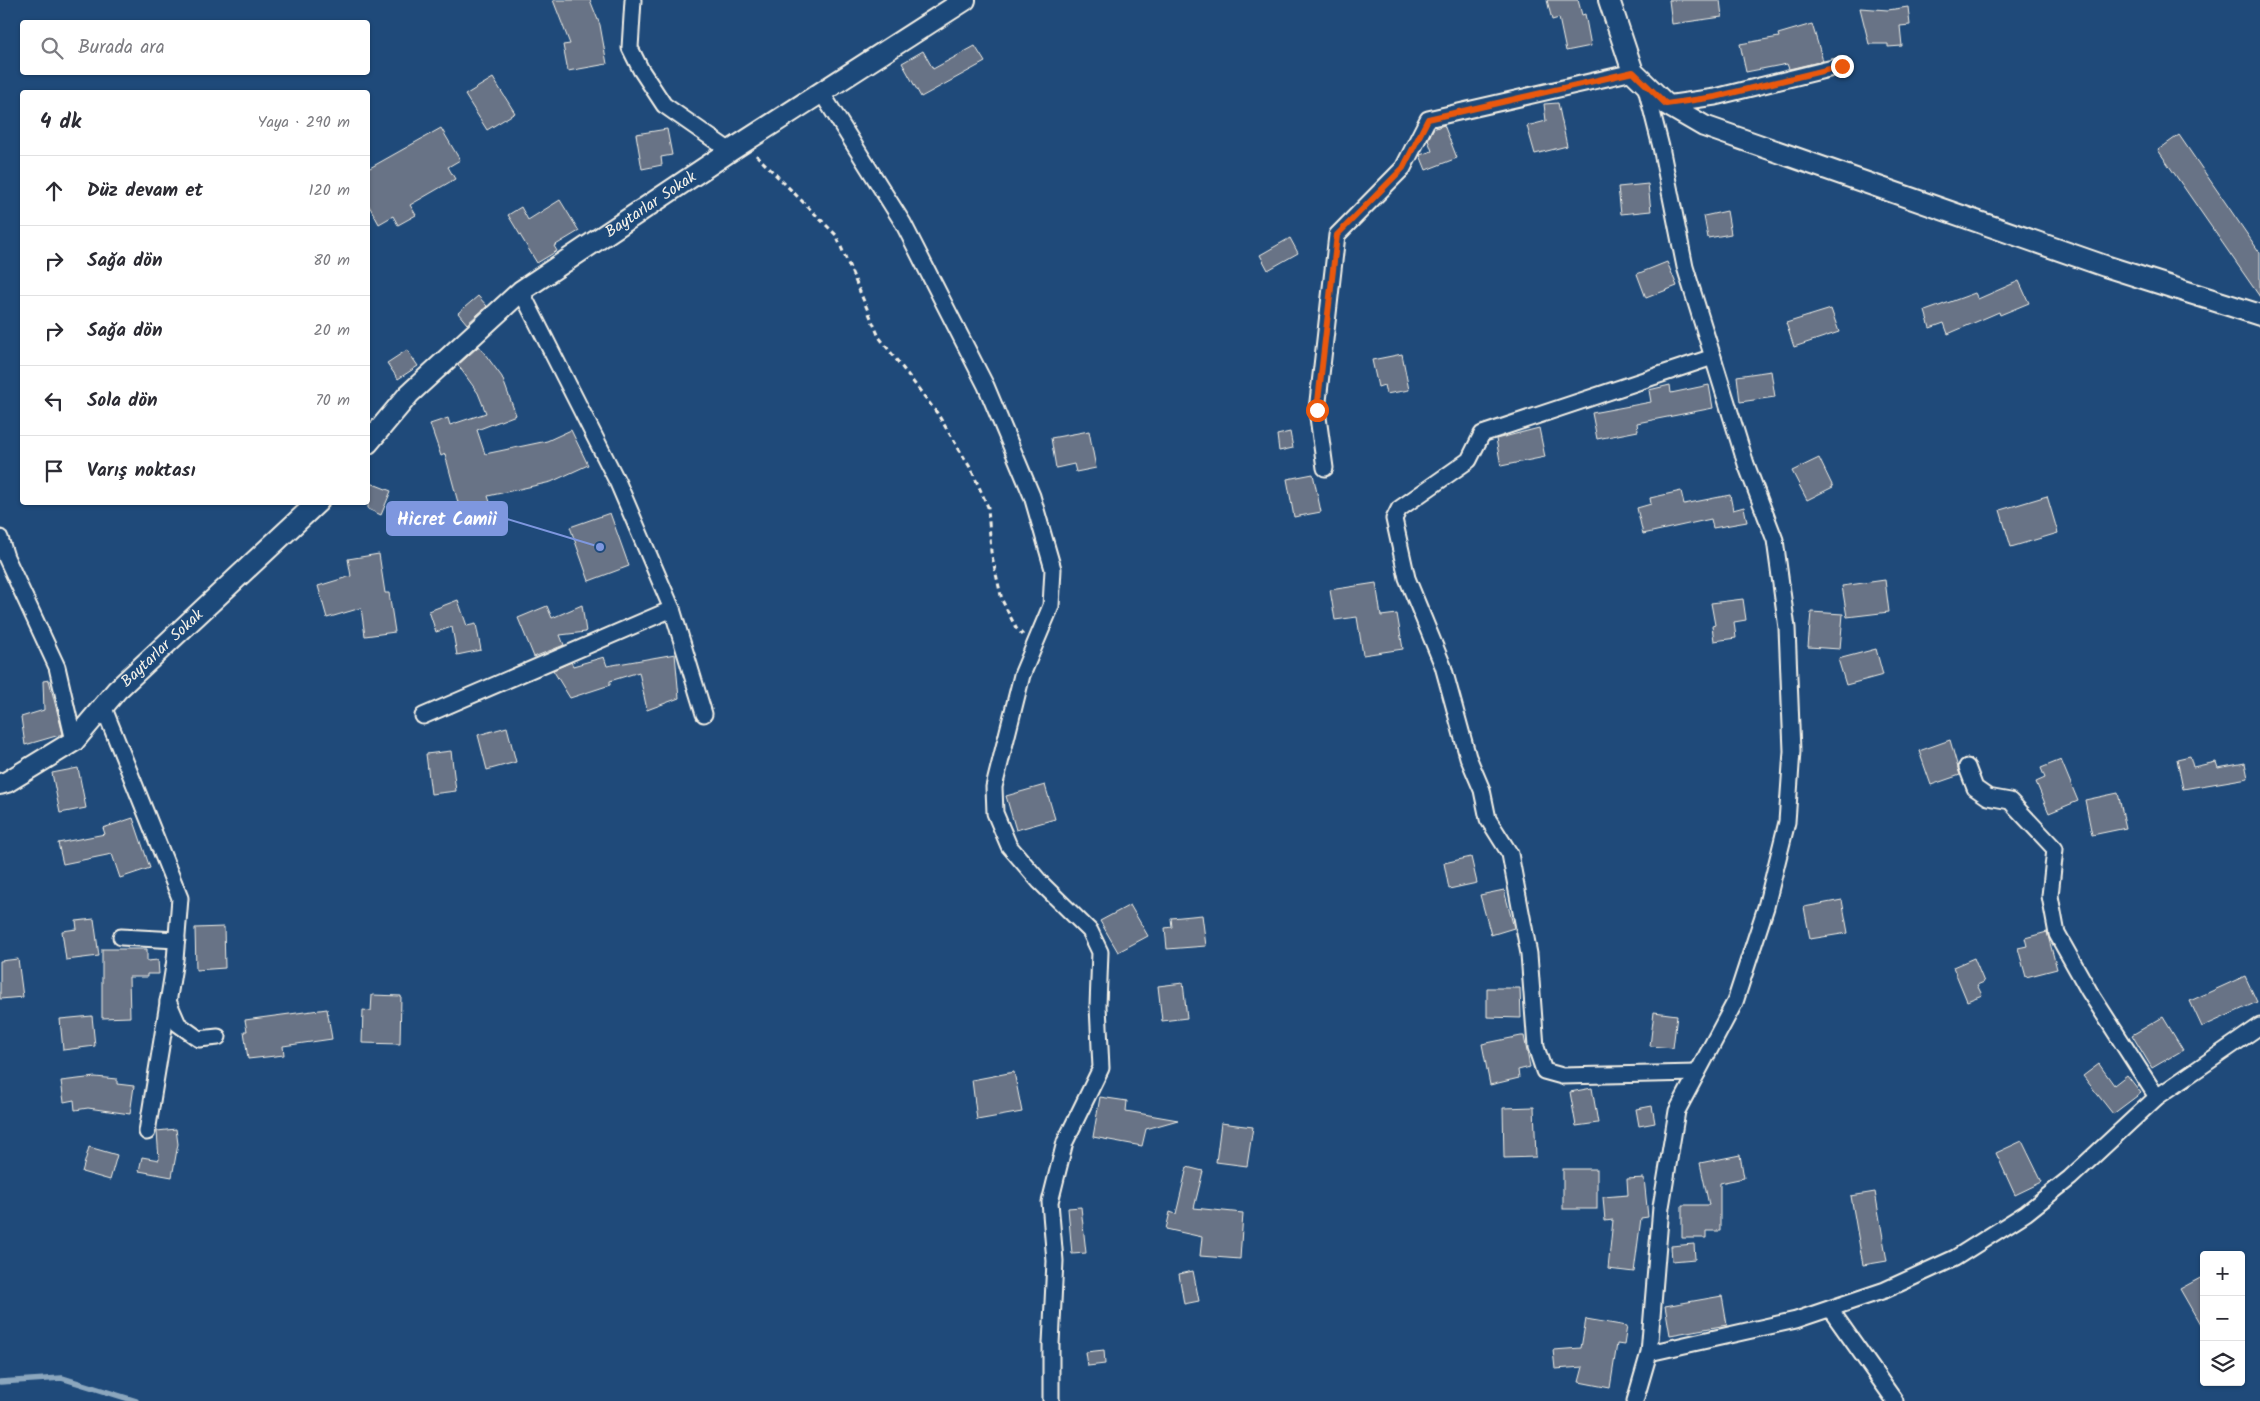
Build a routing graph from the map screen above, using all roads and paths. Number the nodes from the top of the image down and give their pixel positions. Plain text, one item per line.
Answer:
1 (633, 0) edge
2 (965, 0) edge
3 (1609, 0) edge
4 (1842, 66) dead end
5 (1639, 78) junction
6 (822, 92) junction
7 (1666, 104) junction
8 (737, 147) junction
9 (521, 291) junction
10 (2260, 315) edge
11 (1713, 357) junction
12 (370, 441) edge
13 (1325, 468) dead end
14 (315, 505) edge
15 (0, 538) edge
16 (672, 609) junction
17 (1034, 646) junction
18 (104, 706) junction
19 (704, 714) dead end
20 (423, 716) dead end
21 (74, 742) junction
22 (1967, 767) dead end
23 (0, 784) edge
24 (121, 937) dead end
25 (177, 940) junction
26 (168, 1001) junction
27 (2260, 1026) edge
28 (218, 1037) dead end
29 (1697, 1072) junction
30 (2158, 1098) junction
31 (147, 1132) dead end
32 (1830, 1309) junction
33 (1649, 1353) junction
34 (1051, 1401) edge
35 (1635, 1401) edge
36 (1895, 1401) edge

1 - 8 street
2 - 6 street, Baytarlar Sokak
3 - 5 street
4 - 7 street
5 - 7 street
5 - 11 street
5 - 13 street
6 - 8 street, Baytarlar Sokak
6 - 17 street
7 - 10 street
8 - 9 street, Baytarlar Sokak
8 - 17 path
9 - 12 street, Baytarlar Sokak
9 - 16 street
11 - 29 street
11 - 29 street
14 - 18 street, Baytarlar Sokak
15 - 21 street
16 - 19 street
16 - 20 street
17 - 34 street
18 - 21 street, Baytarlar Sokak
18 - 25 street
21 - 23 street, Baytarlar Sokak
22 - 30 street
24 - 25 street
25 - 26 street
26 - 28 street
26 - 31 street
27 - 30 street
29 - 33 street
30 - 32 street
32 - 33 street
32 - 36 street
33 - 35 street

